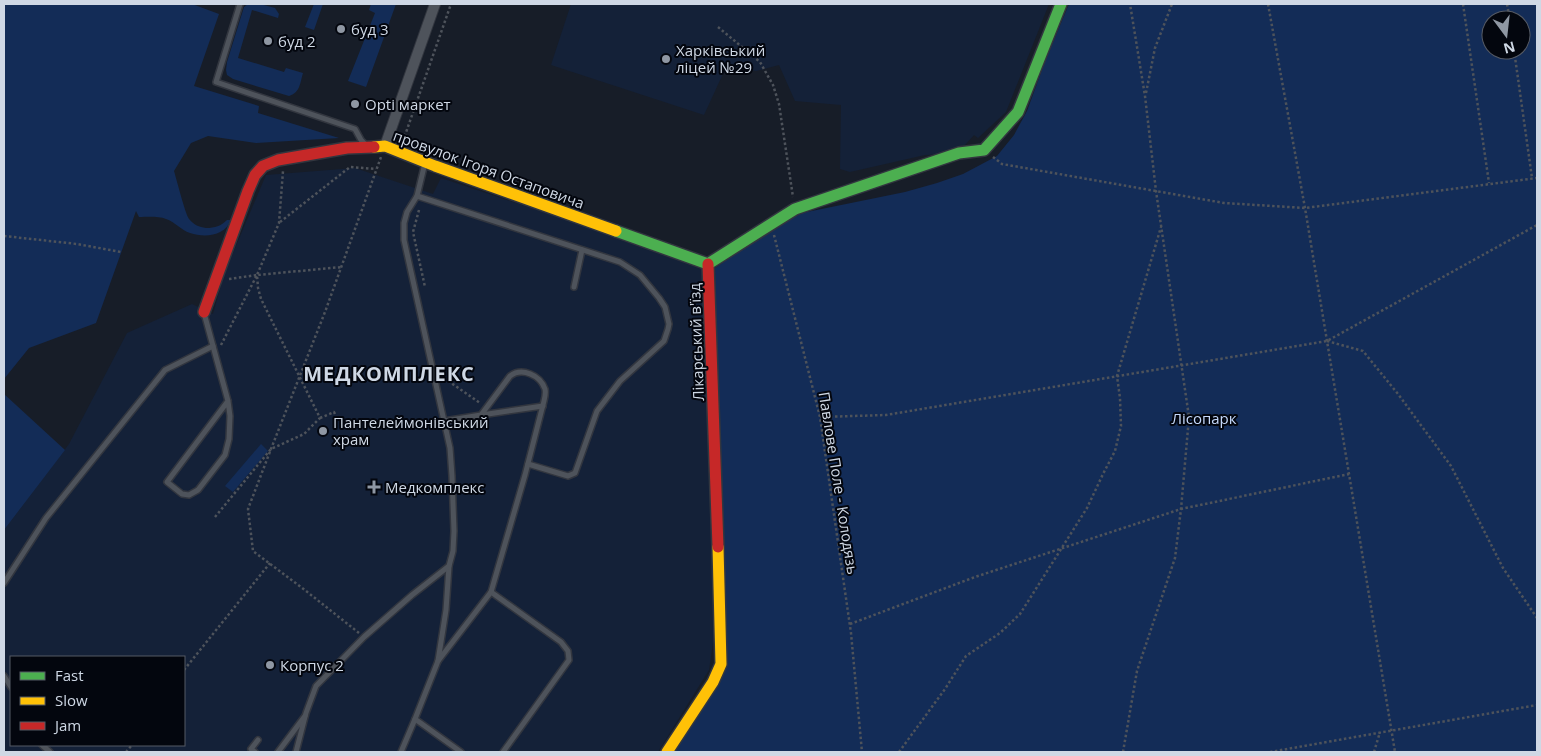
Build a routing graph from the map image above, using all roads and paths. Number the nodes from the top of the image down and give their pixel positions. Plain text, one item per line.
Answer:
1 (240, 4) edge
2 (436, 4) edge
3 (451, 4) edge
4 (1061, 4) edge
5 (1130, 4) edge
6 (1172, 4) edge
7 (1268, 4) edge
8 (1463, 4) edge
9 (718, 27) dead end
10 (1515, 60) edge
11 (1145, 96) junction
12 (385, 146) junction
13 (368, 147) junction
14 (984, 150) junction
15 (400, 152) junction
16 (283, 159) junction
17 (425, 162) junction
18 (376, 169) junction
19 (1532, 178) junction
20 (1537, 178) edge
21 (1489, 183) junction
22 (1156, 191) junction
23 (417, 196) junction
24 (424, 198) junction
25 (1305, 208) junction
26 (795, 209) junction
27 (771, 222) junction
28 (279, 223) junction
29 (1537, 225) edge
30 (1161, 226) junction
31 (4, 236) edge
32 (582, 250) junction
33 (121, 252) dead end
34 (708, 264) junction
35 (342, 267) junction
36 (257, 275) junction
37 (215, 281) junction
38 (574, 287) dead end
39 (426, 295) dead end
40 (204, 312) joint
41 (1327, 341) junction
42 (213, 346) junction
43 (216, 356) junction
44 (1181, 365) junction
45 (442, 370) dead end
46 (1117, 376) junction
47 (299, 378) junction
48 (228, 401) junction
49 (543, 406) junction
50 (486, 408) junction
51 (481, 415) junction
52 (820, 417) junction
53 (320, 418) junction
54 (338, 421) dead end
55 (444, 421) junction
56 (271, 449) junction
57 (528, 464) junction
58 (1349, 474) junction
59 (1181, 509) junction
60 (216, 517) dead end
61 (1061, 549) junction
62 (270, 563) junction
63 (449, 566) junction
64 (4, 583) edge
65 (490, 592) junction
66 (1537, 618) edge
67 (850, 624) junction
68 (364, 637) junction
69 (438, 661) junction
70 (185, 669) edge
71 (1537, 705) edge
72 (306, 713) junction
73 (415, 718) junction
74 (1392, 730) junction
75 (1380, 732) junction
76 (258, 740) dead end
77 (255, 752) edge
78 (278, 752) edge
79 (296, 752) edge
80 (401, 752) edge
81 (461, 752) edge
82 (503, 752) edge
83 (667, 752) edge
84 (862, 752) edge
85 (899, 752) edge
86 (1122, 752) edge
87 (1270, 752) edge
88 (1374, 752) edge
89 (1395, 752) edge

1 - 13 lane
2 - 12 street
3 - 15 path
4 - 14 street
5 - 11 path
6 - 11 path
7 - 25 path
8 - 21 path
9 - 26 path
10 - 19 path
11 - 22 path
12 - 13 street, провулок Ігоря Остаповича
12 - 15 street, провулок Ігоря Остаповича
12 - 18 path
13 - 16 street, провулок Ігоря Остаповича
14 - 22 path
14 - 26 street, Лікарський в'їзд
15 - 17 street, провулок Ігоря Остаповича
16 - 28 path
16 - 37 street, провулок Ігоря Остаповича
17 - 23 lane
17 - 34 street, провулок Ігоря Остаповича
18 - 28 path
18 - 35 path
19 - 20 path
19 - 21 path
21 - 25 path
22 - 25 path
22 - 30 path
23 - 24 lane
23 - 55 lane
24 - 32 lane
24 - 39 path
25 - 41 path
26 - 27 street, Лікарський в'їзд
27 - 34 street, Лікарський в'їзд
27 - 52 path, Павлове Поле - Колодязь
28 - 36 path
29 - 41 path
30 - 44 path
30 - 46 path
31 - 33 path
32 - 38 lane
32 - 57 lane
34 - 83 street, Лікарський в'їзд
35 - 36 path
35 - 47 path
36 - 37 path
36 - 43 path
36 - 47 path
37 - 40 street, провулок Ігоря Остаповича
40 - 42 lane
41 - 44 path
41 - 58 path
41 - 66 path
42 - 43 lane
42 - 64 lane
43 - 48 lane
44 - 46 path
44 - 59 path
45 - 50 path
46 - 52 path
46 - 61 path
47 - 53 path
47 - 56 path
48 - 48 lane
49 - 50 lane
49 - 51 lane
49 - 57 lane
50 - 51 lane
51 - 55 lane
52 - 67 path, Павлове Поле - Колодязь
53 - 54 path
53 - 56 path
55 - 63 lane
56 - 60 path
56 - 62 path
57 - 65 lane
58 - 59 path
58 - 74 path
59 - 61 path
59 - 86 path
61 - 67 path
61 - 85 path
62 - 68 path
62 - 70 path
63 - 68 lane
63 - 69 lane
65 - 69 lane
65 - 82 lane
67 - 84 path, Павлове Поле - Колодязь
68 - 72 lane
69 - 73 lane
71 - 74 path
72 - 78 lane
72 - 79 lane
73 - 80 lane
73 - 81 lane
74 - 75 path
74 - 89 path
75 - 87 path
75 - 88 path
76 - 77 lane

